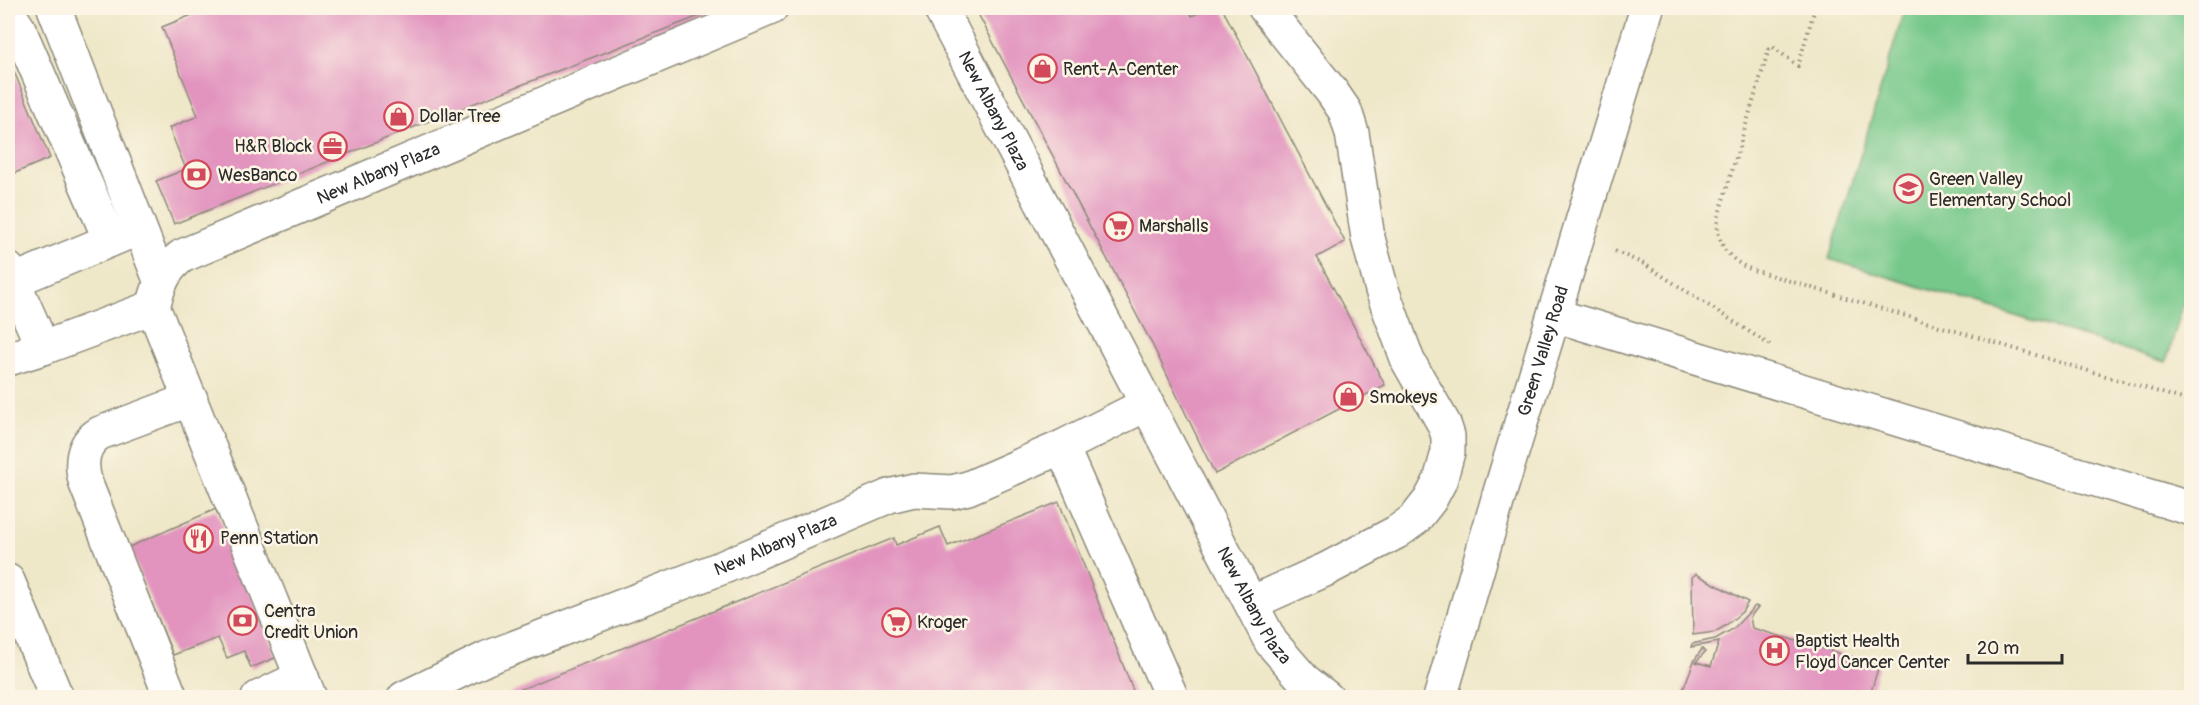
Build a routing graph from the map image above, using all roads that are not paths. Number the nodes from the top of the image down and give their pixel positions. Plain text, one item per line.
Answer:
1 (54, 8) edge
2 (771, 8) edge
3 (940, 8) edge
4 (1265, 8) edge
5 (1647, 8) edge
6 (8, 16) edge
7 (140, 228) junction
8 (110, 240) junction
9 (10, 275) edge
10 (156, 294) junction
11 (1554, 315) junction
12 (43, 348) junction
13 (8, 358) edge
14 (191, 399) junction
15 (1147, 405) junction
16 (1062, 447) junction
17 (2192, 509) edge
18 (8, 581) edge
19 (1251, 603) junction
20 (306, 687) edge
21 (57, 698) edge
22 (171, 698) edge
23 (258, 698) edge
24 (404, 698) edge
25 (1172, 698) edge
26 (1327, 698) edge
27 (1440, 698) edge

1 - 7 street
2 - 10 street, New Albany Plaza
3 - 15 street, New Albany Plaza
4 - 19 street
5 - 11 street, Green Valley Road
6 - 8 street
7 - 8 street
7 - 10 street
8 - 9 street
9 - 12 street
10 - 12 street, New Albany Plaza
10 - 14 street
11 - 17 street
11 - 27 street, Green Valley Road
12 - 13 street, New Albany Plaza
14 - 20 street
14 - 22 street
15 - 16 street, New Albany Plaza
15 - 19 street, New Albany Plaza
16 - 24 street, New Albany Plaza
16 - 25 street
18 - 21 street
19 - 26 street, New Albany Plaza
20 - 23 street

